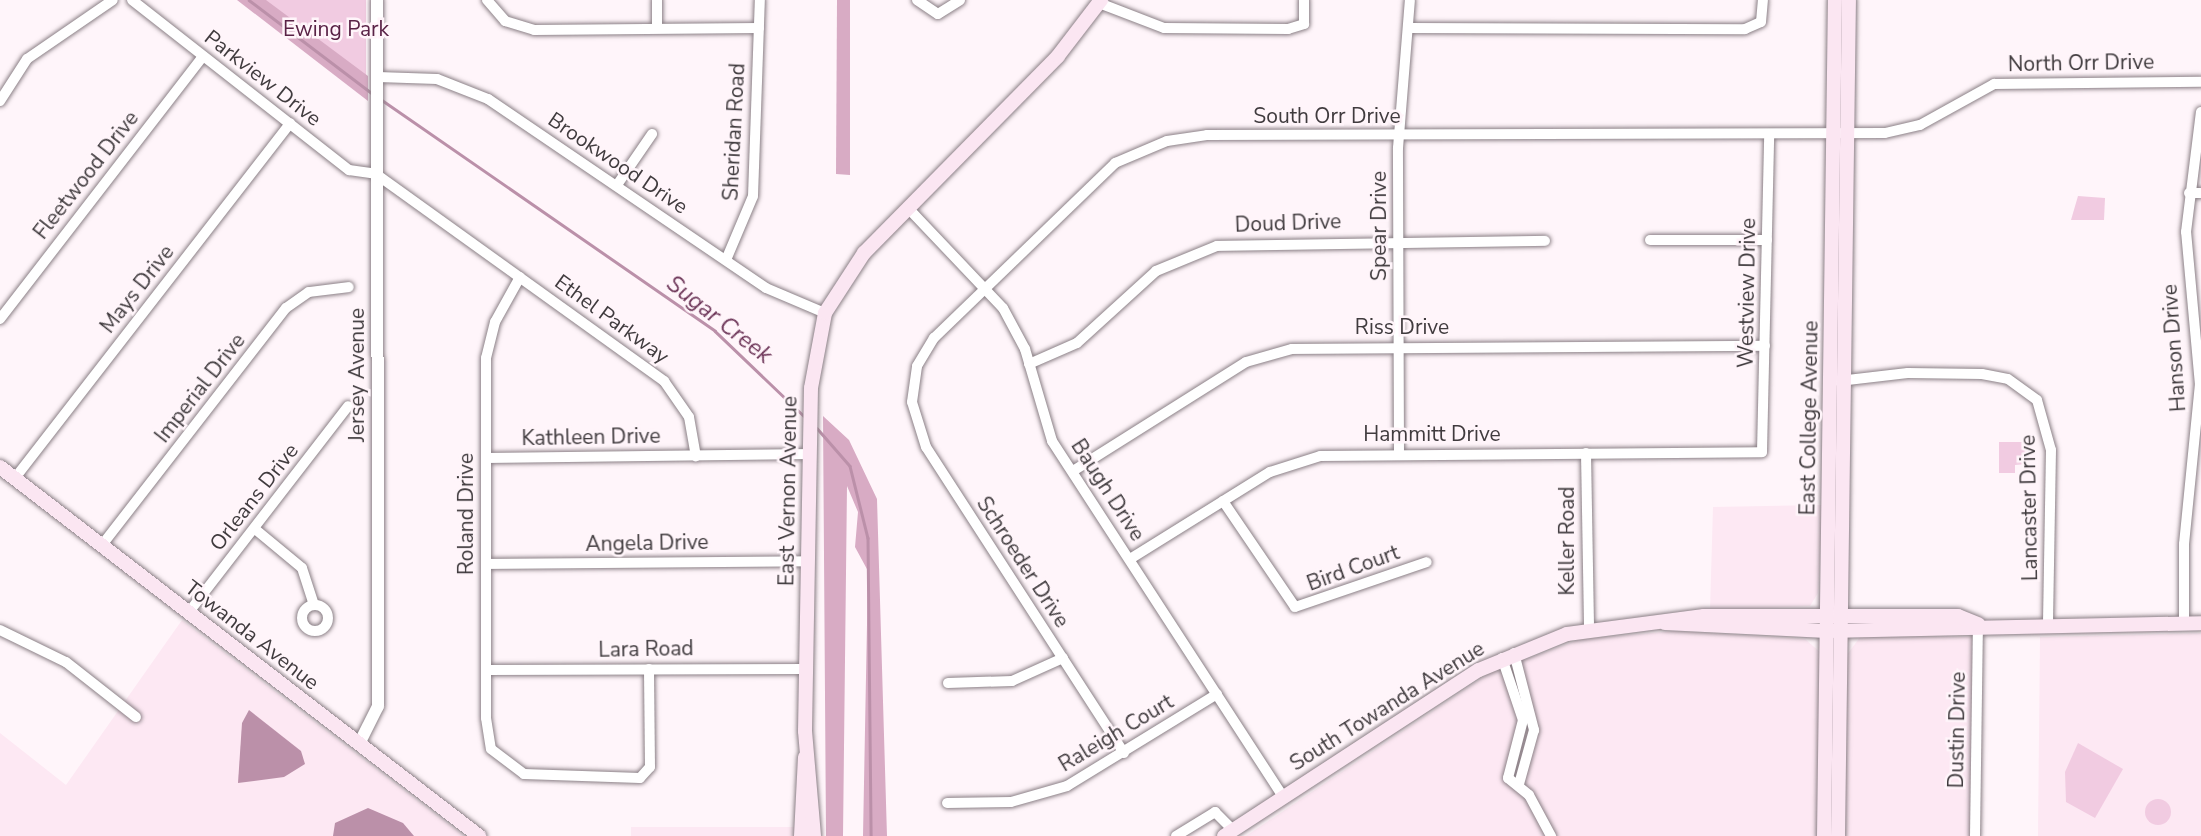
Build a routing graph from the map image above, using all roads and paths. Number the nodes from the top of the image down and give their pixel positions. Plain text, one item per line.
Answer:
1 (113, 0) edge
2 (132, 0) edge
3 (377, 0) edge
4 (487, 0) edge
5 (657, 0) edge
6 (760, 0) edge
7 (917, 0) edge
8 (960, 0) edge
9 (1304, 0) edge
10 (1410, 0) edge
11 (1763, 0) edge
12 (1835, 0) edge
13 (1849, 0) edge
14 (1100, 1) edge
15 (657, 26) junction
16 (759, 28) junction
17 (1408, 29) junction
18 (203, 56) junction
19 (378, 80) junction
20 (2201, 82) edge
21 (0, 102) edge
22 (2201, 112) edge
23 (290, 123) junction
24 (652, 134) dead end
25 (1769, 134) junction
26 (1840, 134) junction
27 (1399, 135) junction
28 (376, 174) junction
29 (617, 186) junction
30 (2189, 193) junction
31 (2201, 193) edge
32 (908, 208) junction
33 (1399, 240) junction
34 (1650, 240) dead end
35 (1767, 240) junction
36 (1545, 241) dead end
37 (726, 260) junction
38 (520, 278) junction
39 (984, 286) junction
40 (349, 287) dead end
41 (2, 311) edge
42 (825, 313) junction
43 (1399, 346) junction
44 (1765, 346) junction
45 (1029, 364) junction
46 (1837, 381) junction
47 (913, 383) joint
48 (348, 406) dead end
49 (1762, 452) joint
50 (810, 453) junction
51 (1399, 453) junction
52 (1586, 453) junction
53 (696, 456) junction
54 (486, 458) junction
55 (0, 467) edge
56 (1073, 471) junction
57 (15, 478) junction
58 (1223, 501) junction
59 (255, 528) junction
60 (102, 545) junction
61 (1130, 559) junction
62 (808, 561) junction
63 (1427, 562) dead end
64 (486, 564) junction
65 (314, 605) dead end
66 (189, 612) junction
67 (1834, 623) junction
68 (2184, 623) junction
69 (2201, 623) edge
70 (1978, 624) junction
71 (2048, 624) junction
72 (0, 630) edge
73 (1589, 630) junction
74 (1508, 655) junction
75 (1063, 658) junction
76 (649, 668) junction
77 (806, 669) junction
78 (486, 670) junction
79 (948, 683) dead end
80 (1217, 694) junction
81 (136, 717) dead end
82 (359, 744) junction
83 (1124, 753) junction
84 (806, 755) junction
85 (1519, 784) junction
86 (1283, 797) junction
87 (947, 803) dead end
88 (1228, 833) edge
89 (478, 836) edge
90 (800, 836) edge
91 (814, 836) edge
92 (1176, 836) edge
93 (1551, 836) edge
94 (1824, 836) edge
95 (1838, 836) edge
96 (1975, 836) edge

1 - 21 street
2 - 18 street, Parkview Drive
3 - 19 street, Jersey Avenue
4 - 15 street
5 - 15 street
6 - 16 street, Sheridan Road
7 - 8 street
9 - 14 street
10 - 17 street, Spear Drive
11 - 17 street
12 - 26 main road, East College Avenue
13 - 26 main road, East College Avenue
14 - 32 main road, East Vernon Avenue
15 - 16 street
16 - 37 street, Sheridan Road
17 - 27 street, Spear Drive
18 - 23 street, Parkview Drive
18 - 41 street, Fleetwood Drive
19 - 28 street, Jersey Avenue
19 - 29 street, Brookwood Drive
20 - 26 street, North Orr Drive
22 - 30 street, Hanson Drive
23 - 28 street, Parkview Drive
23 - 57 street, Mays Drive
24 - 29 street
25 - 26 street, South Orr Drive
25 - 27 street, South Orr Drive
25 - 35 street, Westview Drive
26 - 46 main road, East College Avenue
27 - 33 street, Spear Drive
27 - 39 street, South Orr Drive
28 - 38 street, Ethel Parkway
28 - 82 street, Jersey Avenue
29 - 37 street, Brookwood Drive
30 - 31 street
30 - 68 street, Hanson Drive
32 - 39 street, Baugh Drive
32 - 42 main road, East Vernon Avenue
33 - 36 street, Doud Drive
33 - 43 street, Spear Drive
33 - 45 street, Doud Drive
34 - 35 street
35 - 44 street, Westview Drive
37 - 42 street, Brookwood Drive
38 - 53 street, Ethel Parkway
38 - 54 street, Roland Drive
39 - 45 street, Baugh Drive
39 - 47 street, South Orr Drive
40 - 60 street, Imperial Drive
42 - 50 main road, East Vernon Avenue
43 - 44 street, Riss Drive
43 - 51 street, Spear Drive
43 - 56 street, Riss Drive
44 - 49 street, Westview Drive
45 - 56 street, Baugh Drive
46 - 67 main road, East College Avenue
46 - 71 street, Lancaster Drive
47 - 75 street, Schroeder Drive
48 - 59 street, Orleans Drive
49 - 52 street, Hammitt Drive
50 - 53 street
50 - 62 main road, East Vernon Avenue
51 - 52 street, Hammitt Drive
51 - 58 street, Hammitt Drive
52 - 73 street, Keller Road
53 - 54 street, Kathleen Drive
54 - 64 street, Roland Drive
55 - 57 main road, Towanda Avenue
56 - 61 street, Baugh Drive
57 - 60 main road, Towanda Avenue
58 - 61 street, Hammitt Drive
58 - 63 street, Bird Court
59 - 65 street
59 - 66 street, Orleans Drive
60 - 66 main road, Towanda Avenue
61 - 80 street, Baugh Drive
62 - 64 street, Angela Drive
62 - 77 main road, East Vernon Avenue
64 - 78 street, Roland Drive
66 - 82 main road, Towanda Avenue
67 - 70 main road, South Towanda Avenue
67 - 73 main road, South Towanda Avenue
67 - 94 main road, East College Avenue
67 - 95 main road, East College Avenue
68 - 69 main road, South Towanda Avenue
68 - 71 main road, South Towanda Avenue
70 - 71 main road, South Towanda Avenue
70 - 96 street, Dustin Drive
72 - 81 street
73 - 74 main road, South Towanda Avenue
74 - 85 street
74 - 85 street
74 - 86 main road, South Towanda Avenue
75 - 79 street
75 - 83 street, Schroeder Drive
76 - 77 street, Lara Road
76 - 78 street, Lara Road
76 - 78 street, Roland Drive
77 - 84 main road, East Vernon Avenue
80 - 83 street, Raleigh Court
80 - 86 street, Baugh Drive
82 - 89 main road, Towanda Avenue
83 - 87 street, Raleigh Court
84 - 90 main road, East Vernon Avenue
84 - 91 main road, East Vernon Avenue
85 - 93 street
86 - 88 main road, South Towanda Avenue
88 - 92 street

